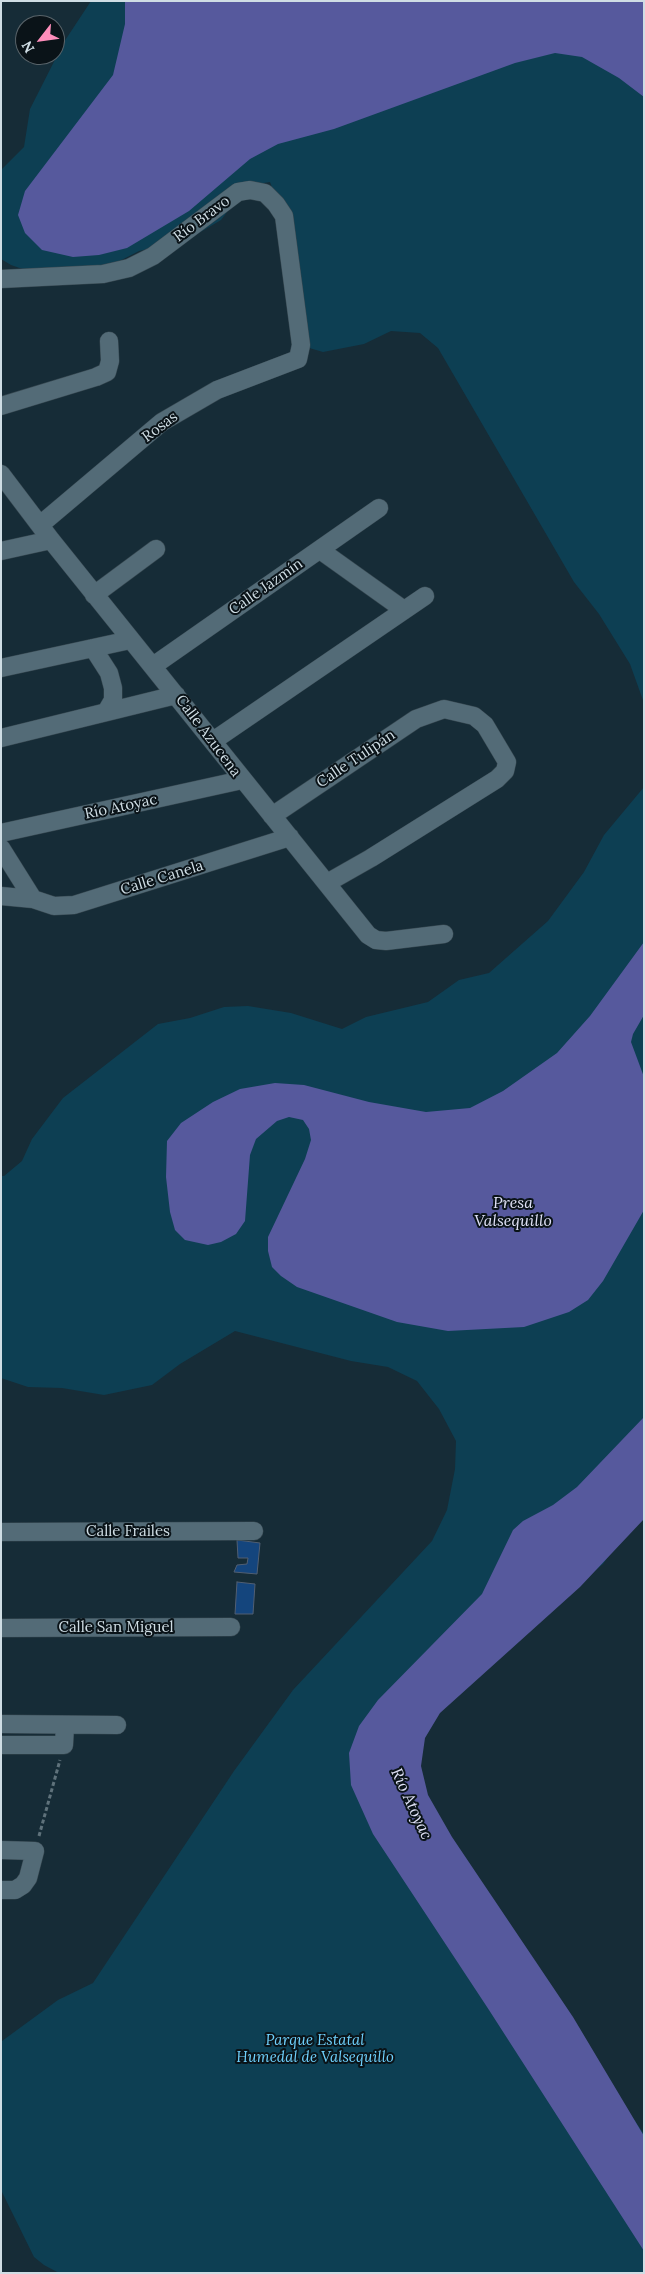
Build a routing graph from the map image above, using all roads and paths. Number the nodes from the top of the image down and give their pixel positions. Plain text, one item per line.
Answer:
1 (1, 279) edge
2 (109, 341) dead end
3 (298, 359) joint
4 (1, 406) edge
5 (1, 474) edge
6 (379, 508) dead end
7 (40, 525) junction
8 (51, 540) junction
9 (156, 549) dead end
10 (320, 550) junction
11 (1, 551) edge
12 (94, 595) junction
13 (425, 596) dead end
14 (404, 610) junction
15 (130, 640) junction
16 (93, 648) junction
17 (153, 666) junction
18 (1, 668) edge
19 (176, 695) junction
20 (106, 712) junction
21 (1, 738) edge
22 (213, 741) junction
23 (242, 780) junction
24 (272, 816) junction
25 (1, 833) edge
26 (290, 837) junction
27 (1, 848) edge
28 (327, 883) junction
29 (1, 896) edge
30 (33, 899) junction
31 (444, 934) dead end
32 (254, 1531) dead end
33 (1, 1532) edge
34 (231, 1627) dead end
35 (1, 1628) edge
36 (1, 1724) edge
37 (65, 1724) junction
38 (116, 1725) dead end
39 (1, 1745) edge
40 (64, 1745) junction
41 (1, 1850) edge
42 (35, 1851) junction
43 (1, 1890) edge

1 - 3 street, Río Bravo
2 - 4 street
3 - 7 street, Rosas
5 - 7 street, Calle Azucena
6 - 10 street, Calle Jazmín
7 - 8 street, Calle Azucena
8 - 11 street
8 - 12 street, Calle Azucena
9 - 12 street
10 - 14 street
10 - 17 street, Calle Jazmín
12 - 15 street, Calle Azucena
13 - 14 street
14 - 22 street
15 - 16 street
15 - 17 street, Calle Azucena
16 - 18 street
16 - 20 street
17 - 19 street, Calle Azucena
19 - 20 street
19 - 22 street, Calle Azucena
20 - 21 street
22 - 23 street, Calle Azucena
23 - 24 street, Calle Azucena
23 - 25 street, Río Atoyac
24 - 26 street, Calle Azucena
24 - 28 street, Calle Tulipán
26 - 28 street, Calle Azucena
26 - 30 street, Calle Canela
27 - 30 street
28 - 31 street, Calle Azucena
29 - 30 street, Calle Canela
32 - 33 street, Calle Frailes
34 - 35 street, Calle San Miguel
36 - 37 street
37 - 38 street
37 - 40 street
39 - 40 street
40 - 42 path
41 - 42 street
42 - 43 street

